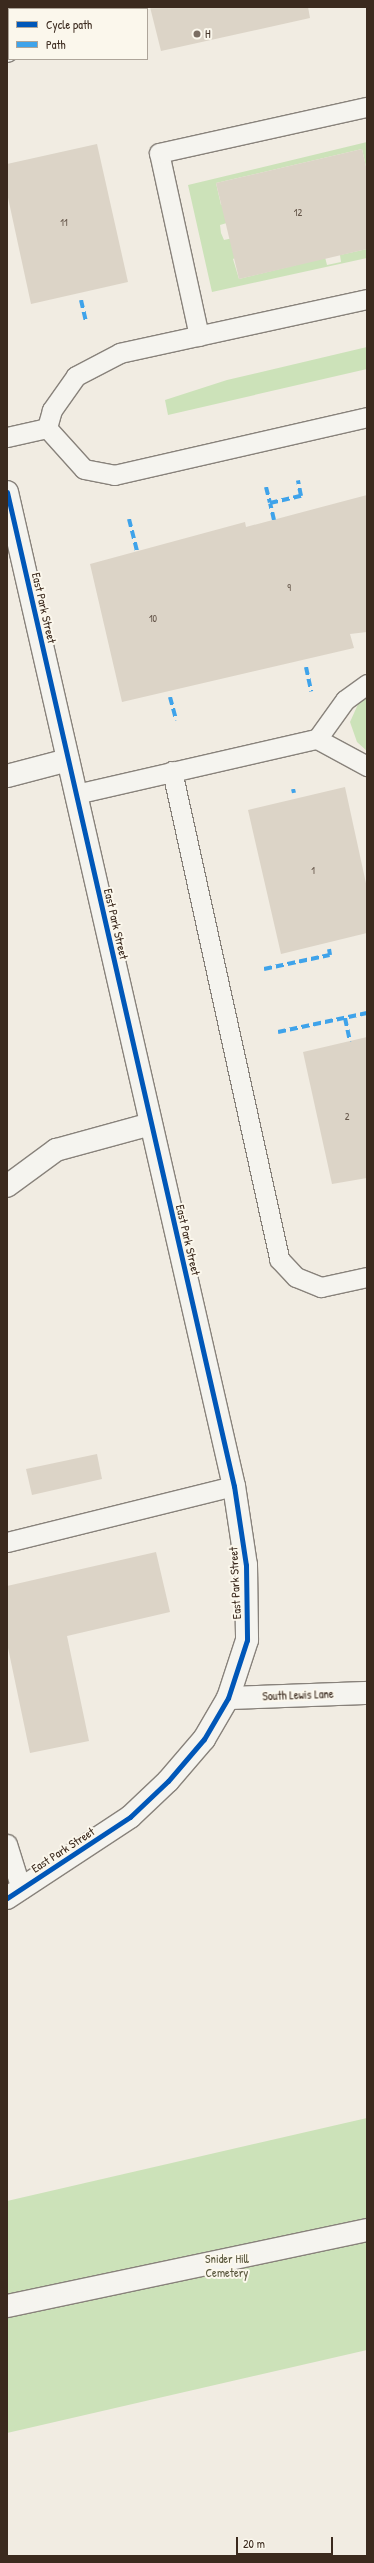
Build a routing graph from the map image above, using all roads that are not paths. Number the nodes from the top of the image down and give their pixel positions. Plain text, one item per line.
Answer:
1 (367, 107) edge
2 (367, 298) edge
3 (199, 336) junction
4 (367, 417) edge
5 (47, 428) junction
6 (7, 437) edge
7 (7, 492) edge
8 (367, 684) edge
9 (317, 739) junction
10 (68, 760) junction
11 (367, 766) edge
12 (172, 771) junction
13 (7, 776) edge
14 (76, 794) junction
15 (151, 1124) junction
16 (7, 1186) edge
17 (367, 1277) edge
18 (234, 1486) junction
19 (7, 1542) edge
20 (367, 1693) edge
21 (228, 1698) junction
22 (7, 1844) edge
23 (14, 1893) edge
24 (367, 2230) edge
25 (7, 2306) edge

1 - 3 lane
2 - 3 lane
3 - 5 lane
4 - 5 lane
5 - 6 lane
7 - 10 street, East Park Street
8 - 9 lane
9 - 11 lane
9 - 12 lane
10 - 13 street
10 - 14 street, East Park Street
12 - 14 lane
12 - 17 lane
14 - 15 street, East Park Street
15 - 16 street
15 - 18 street, East Park Street
18 - 19 lane
18 - 21 street, East Park Street
20 - 21 street, South Lewis Lane
21 - 23 street, East Park Street
22 - 23 lane
24 - 25 street

